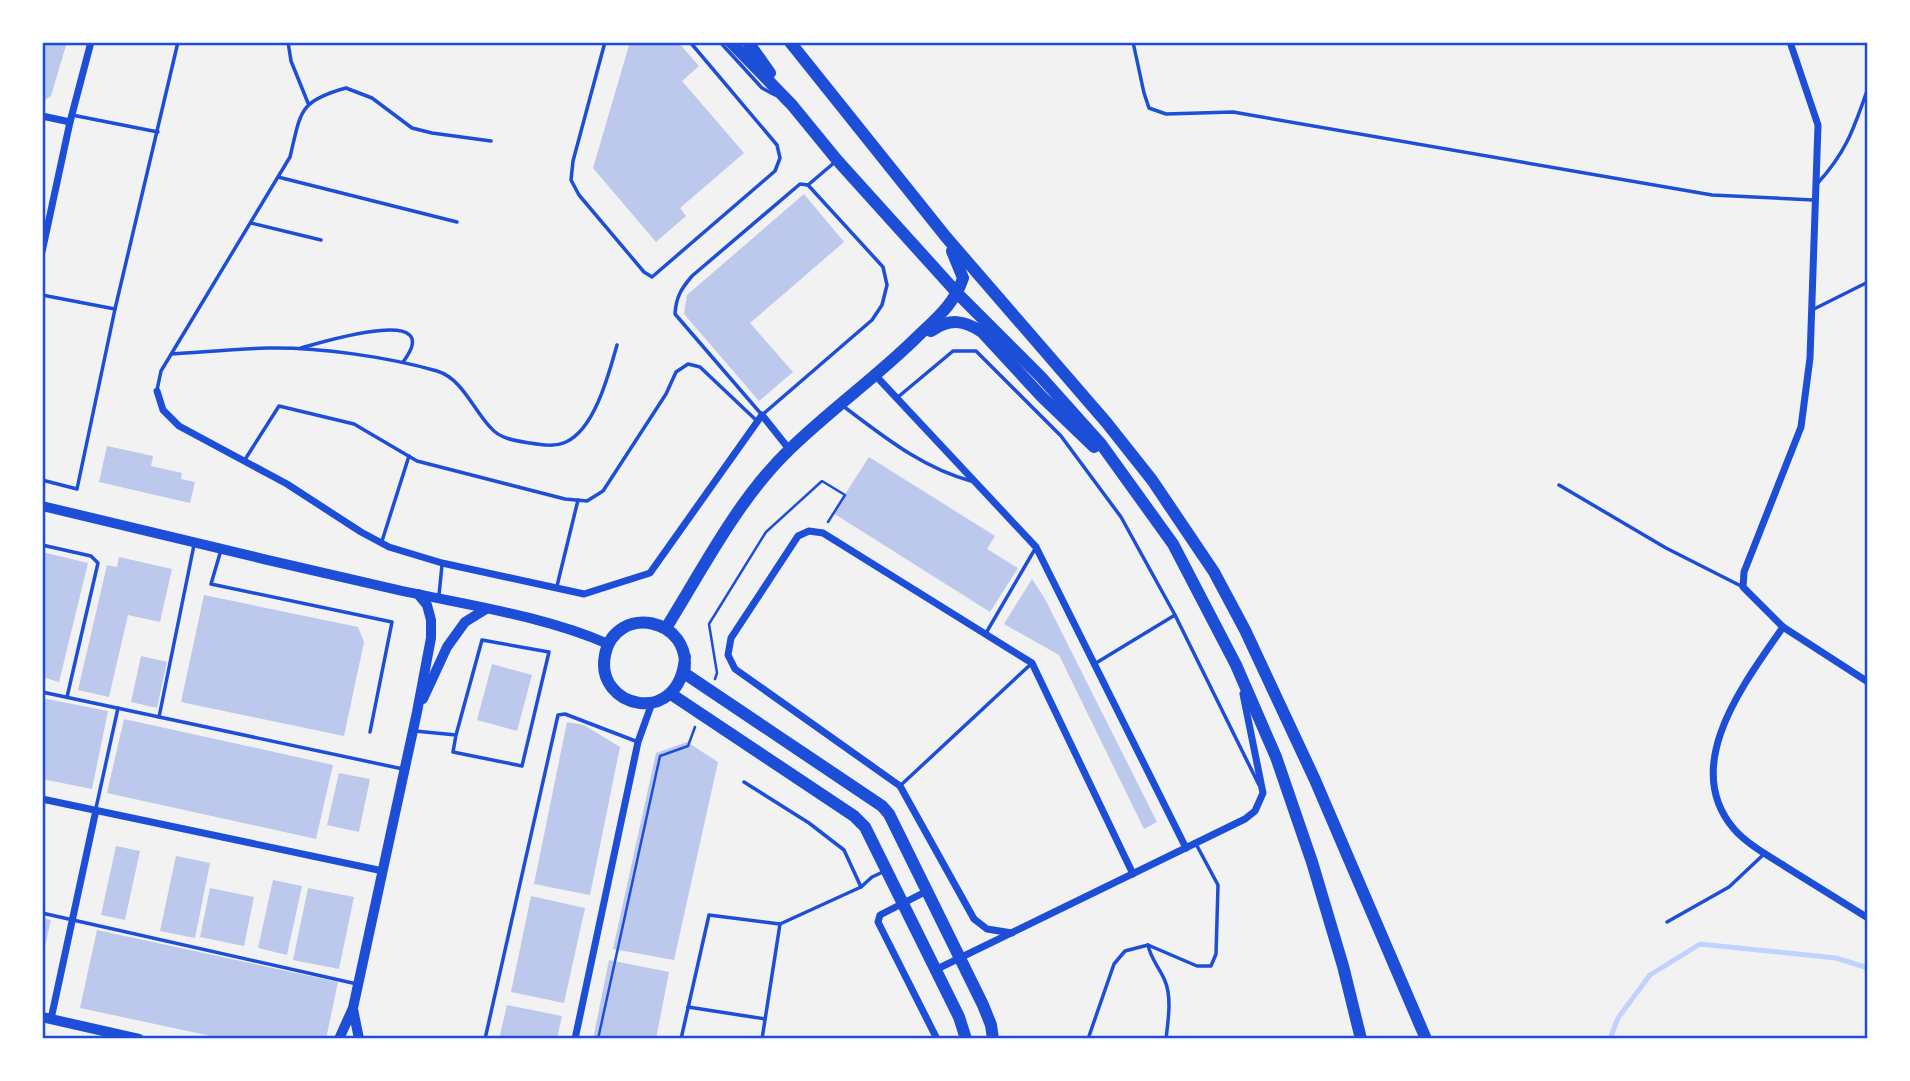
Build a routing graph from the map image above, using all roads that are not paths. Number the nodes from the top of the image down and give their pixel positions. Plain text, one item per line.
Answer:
1 (91, 42) edge
2 (178, 42) edge
3 (288, 42) edge
4 (605, 42) edge
5 (690, 42) edge
6 (720, 42) edge
7 (731, 42) edge
8 (748, 42) edge
9 (790, 42) edge
10 (1133, 42) edge
11 (1790, 42) edge
12 (1868, 88) edge
13 (308, 103) junction
14 (792, 105) junction
15 (42, 116) edge
16 (71, 118) junction
17 (158, 132) junction
18 (491, 141) dead end
19 (837, 160) junction
20 (278, 177) junction
21 (808, 185) junction
22 (1816, 185) junction
23 (1816, 200) junction
24 (42, 210) edge
25 (51, 212) junction
26 (457, 222) dead end
27 (251, 223) junction
28 (946, 237) junction
29 (321, 240) dead end
30 (42, 252) edge
31 (1868, 282) edge
32 (958, 294) junction
33 (42, 295) edge
34 (115, 309) junction
35 (1812, 310) junction
36 (617, 345) dead end
37 (909, 345) junction
38 (295, 349) junction
39 (172, 354) junction
40 (403, 363) junction
41 (877, 376) junction
42 (157, 391) joint
43 (898, 397) junction
44 (841, 405) junction
45 (760, 418) junction
46 (789, 449) junction
47 (409, 456) junction
48 (243, 461) junction
49 (1118, 467) junction
50 (42, 480) edge
51 (976, 482) junction
52 (1559, 485) dead end
53 (579, 500) junction
54 (42, 506) edge
55 (194, 543) junction
56 (382, 543) junction
57 (42, 545) edge
58 (1036, 547) junction
59 (221, 550) junction
60 (442, 563) junction
61 (1743, 587) junction
62 (556, 588) junction
63 (418, 594) junction
64 (439, 598) junction
65 (486, 609) junction
66 (1175, 615) junction
67 (1783, 627) junction
68 (666, 628) junction
69 (985, 634) junction
70 (608, 644) junction
71 (1032, 663) junction
72 (1094, 665) junction
73 (1236, 665) junction
74 (684, 673) junction
75 (1868, 682) edge
76 (42, 692) edge
77 (671, 694) junction
78 (67, 698) junction
79 (652, 703) junction
80 (118, 708) junction
81 (417, 712) junction
82 (159, 717) junction
83 (413, 731) junction
84 (370, 732) dead end
85 (456, 735) junction
86 (638, 742) junction
87 (405, 770) junction
88 (744, 782) dead end
89 (900, 786) junction
90 (1263, 793) junction
91 (42, 799) edge
92 (96, 810) junction
93 (1195, 843) junction
94 (1186, 848) junction
95 (1765, 854) junction
96 (383, 871) junction
97 (886, 871) junction
98 (1133, 874) junction
99 (861, 887) junction
100 (927, 891) junction
101 (901, 904) junction
102 (42, 912) edge
103 (1868, 918) edge
104 (73, 919) junction
105 (1667, 922) dead end
106 (780, 924) junction
107 (1012, 933) junction
108 (1148, 945) junction
109 (960, 958) junction
110 (935, 970) junction
111 (358, 984) junction
112 (688, 1007) junction
113 (353, 1008) junction
114 (47, 1018) edge
115 (765, 1019) junction
116 (139, 1039) edge
117 (339, 1039) edge
118 (359, 1039) edge
119 (485, 1039) edge
120 (575, 1039) edge
121 (681, 1039) edge
122 (762, 1039) edge
123 (937, 1039) edge
124 (966, 1039) edge
125 (993, 1039) edge
126 (1088, 1039) edge
127 (1166, 1039) edge
128 (1361, 1039) edge
129 (1426, 1039) edge

1 - 16 street
2 - 17 lane
3 - 13 lane
4 - 5 lane
6 - 14 lane
7 - 14 main road
8 - 14 main road
9 - 28 main road
10 - 23 lane
11 - 22 street
12 - 22 lane
13 - 18 lane
13 - 20 lane
14 - 19 main road
15 - 16 street
16 - 17 lane
16 - 25 street
17 - 34 lane
19 - 21 lane
19 - 32 main road
20 - 26 lane
20 - 27 lane
21 - 45 lane
21 - 45 lane
22 - 23 street
23 - 35 street
24 - 25 lane
25 - 30 street
27 - 29 lane
27 - 39 lane
28 - 32 main road
28 - 129 main road
31 - 35 lane
32 - 37 main road
32 - 49 main road
33 - 34 lane
34 - 50 lane
35 - 61 street
36 - 40 lane
37 - 41 main road
37 - 49 main road
38 - 39 lane
38 - 40 lane
38 - 40 lane
39 - 42 lane
41 - 43 street
41 - 44 main road
42 - 48 street
43 - 51 street
43 - 66 lane
44 - 46 main road
44 - 51 lane
45 - 46 street
45 - 53 lane
45 - 62 street
46 - 68 main road
47 - 48 lane
47 - 53 lane
47 - 56 lane
48 - 56 street
49 - 73 main road
51 - 58 street
52 - 61 lane
53 - 62 lane
54 - 55 street
55 - 59 street
55 - 82 lane
56 - 60 street
57 - 78 lane
58 - 69 lane
58 - 72 street
59 - 63 street
59 - 84 lane
60 - 62 street
60 - 64 lane
61 - 67 street
63 - 64 street
63 - 81 street
64 - 65 street
65 - 70 street
65 - 81 street
66 - 72 lane
66 - 90 lane
67 - 75 street
67 - 95 street
68 - 70 main road
68 - 74 main road
69 - 71 street
69 - 89 street
70 - 79 main road
71 - 89 lane
71 - 98 street
72 - 94 street
73 - 90 street
73 - 128 main road
74 - 77 main road
74 - 100 main road
76 - 78 lane
77 - 79 main road
77 - 97 main road
78 - 80 lane
79 - 86 street
80 - 82 lane
80 - 92 lane
81 - 83 street
82 - 87 lane
83 - 85 lane
83 - 87 street
85 - 85 lane
86 - 119 lane
86 - 120 street
87 - 96 street
88 - 99 lane
89 - 107 street
90 - 93 street
91 - 92 street
92 - 96 street
92 - 104 street
93 - 94 street
93 - 108 lane
94 - 98 street
95 - 103 street
95 - 105 lane
96 - 111 street
97 - 99 lane
97 - 101 main road
98 - 107 street
99 - 106 lane
100 - 101 street
100 - 109 main road
101 - 110 main road
101 - 123 street
102 - 104 lane
104 - 111 lane
104 - 114 street
106 - 112 lane
106 - 115 lane
107 - 109 street
108 - 126 lane
108 - 127 lane
109 - 110 street
109 - 125 main road
110 - 124 main road
111 - 113 street
112 - 115 lane
112 - 121 lane
113 - 117 street
113 - 118 street
114 - 116 street
115 - 122 lane

